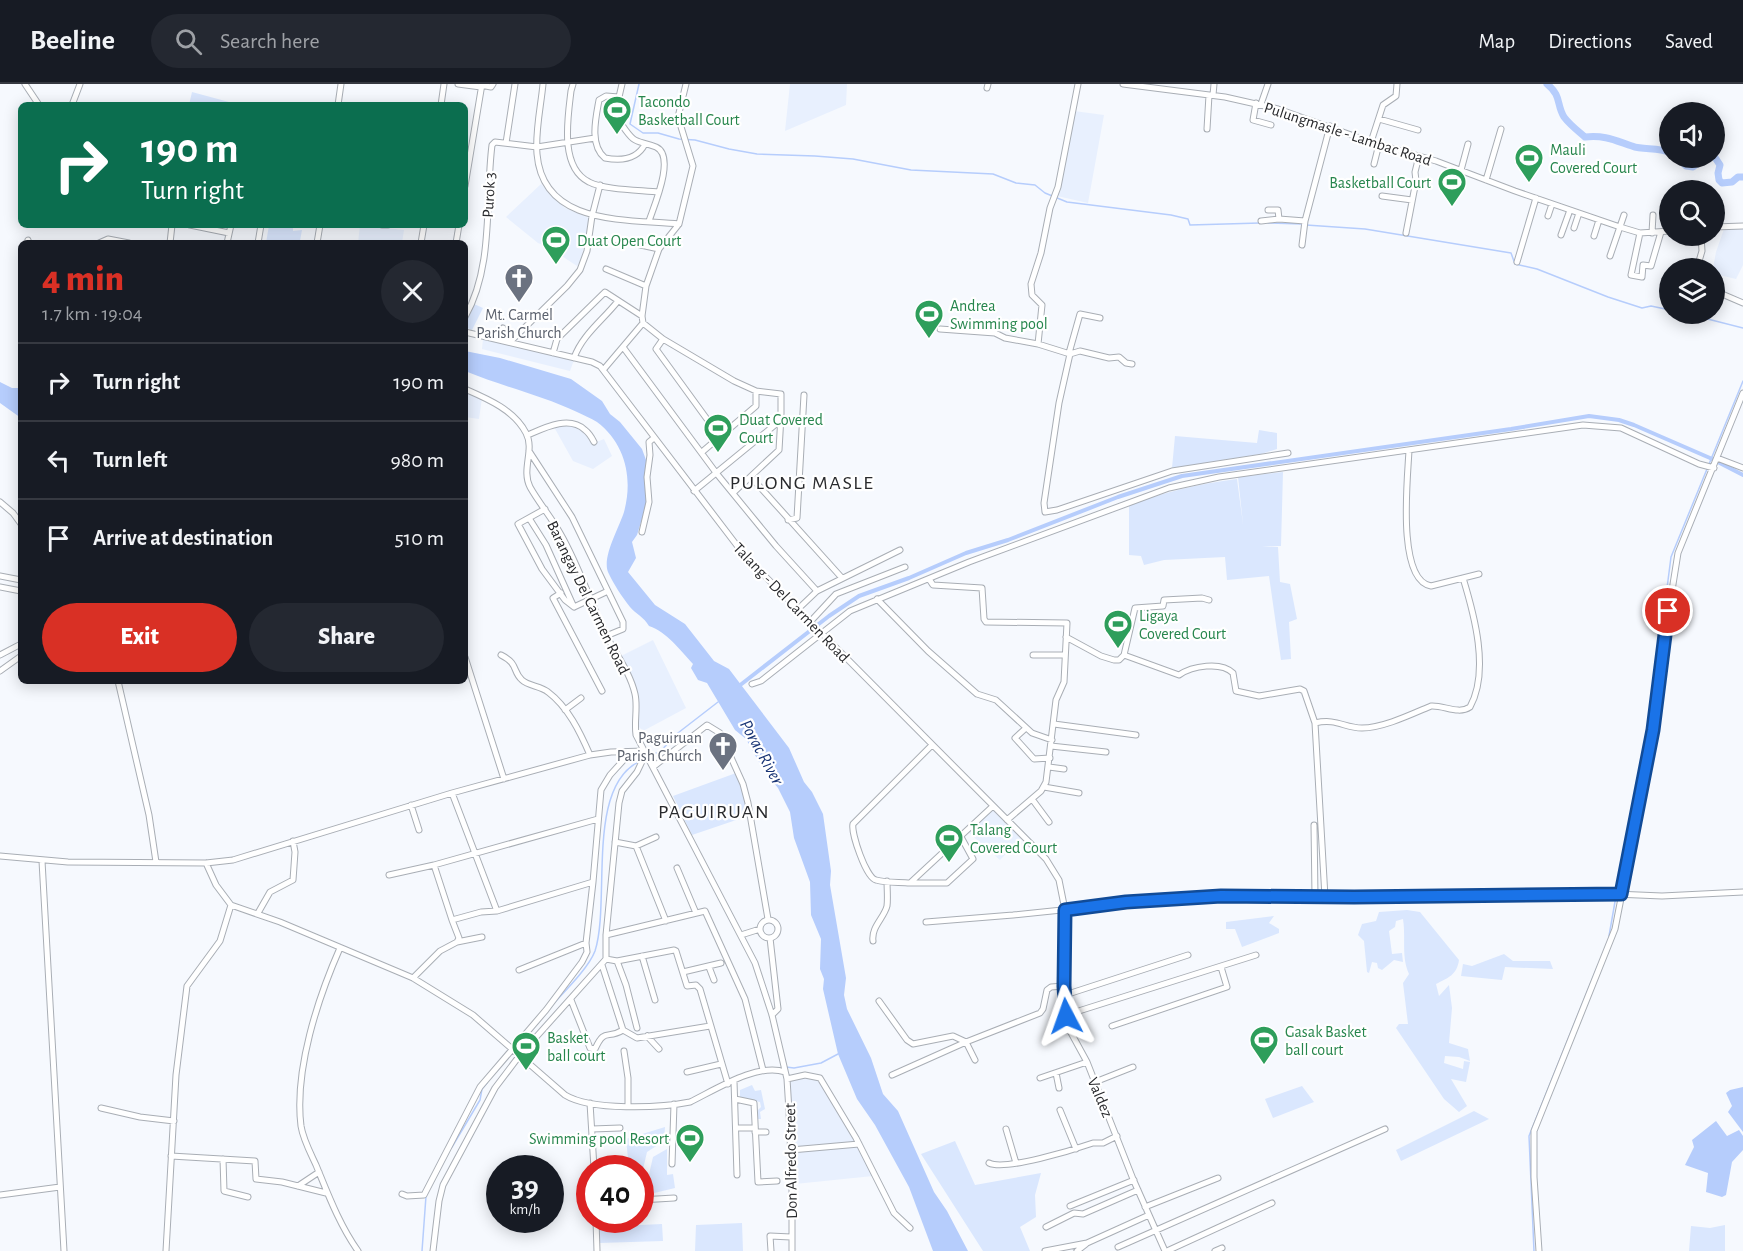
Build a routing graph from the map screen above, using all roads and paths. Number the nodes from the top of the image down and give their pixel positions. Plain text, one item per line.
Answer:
1 (25, 84) edge
2 (80, 84) edge
3 (341, 84) edge
4 (444, 84) edge
5 (458, 84) edge
6 (493, 84) edge
7 (514, 84) edge
8 (543, 84) edge
9 (573, 84) edge
10 (622, 84) edge
11 (686, 84) edge
12 (1078, 84) edge
13 (1125, 84) edge
14 (1214, 84) edge
15 (1268, 84) edge
16 (1397, 84) edge
17 (481, 85) edge
18 (1211, 95) junction
19 (37, 102) edge
20 (73, 102) edge
21 (338, 102) edge
22 (441, 102) edge
23 (1258, 104) junction
24 (1379, 119) junction
25 (622, 125) dead end
26 (1271, 125) dead end
27 (1330, 126) junction
28 (1207, 129) dead end
29 (1501, 129) dead end
30 (1418, 130) dead end
31 (595, 138) junction
32 (566, 142) junction
33 (1371, 142) junction
34 (506, 143) junction
35 (645, 144) junction
36 (1379, 144) junction
37 (1468, 144) dead end
38 (537, 147) junction
39 (1419, 156) junction
40 (1374, 164) dead end
41 (468, 165) edge
42 (1461, 170) junction
43 (1486, 180) junction
44 (600, 185) junction
45 (659, 192) junction
46 (1382, 196) dead end
47 (1536, 198) junction
48 (1412, 200) junction
49 (1552, 204) junction
50 (1268, 210) dead end
51 (1570, 210) junction
52 (1579, 213) junction
53 (1624, 214) dead end
54 (1653, 214) dead end
55 (592, 216) junction
56 (1548, 216) dead end
57 (1279, 219) junction
58 (1599, 220) junction
59 (649, 221) junction
60 (1261, 222) dead end
61 (1304, 223) junction
62 (679, 224) junction
63 (1743, 226) edge
64 (1620, 227) junction
65 (1725, 227) edge
66 (205, 228) edge
67 (230, 228) edge
68 (1574, 228) dead end
69 (1659, 232) edge
70 (229, 233) junction
71 (1406, 233) dead end
72 (1640, 233) junction
73 (1652, 233) junction
74 (1561, 235) dead end
75 (1594, 236) dead end
76 (613, 239) dead end
77 (1659, 239) edge
78 (228, 240) edge
79 (1302, 245) dead end
80 (659, 249) junction
81 (1610, 256) dead end
82 (1517, 262) dead end
83 (606, 269) dead end
84 (646, 286) junction
85 (1725, 295) edge
86 (618, 301) junction
87 (1743, 303) edge
88 (468, 309) edge
89 (1100, 318) dead end
90 (643, 320) junction
91 (503, 328) dead end
92 (940, 329) dead end
93 (468, 333) edge
94 (498, 339) junction
95 (663, 339) junction
96 (510, 342) junction
97 (1038, 344) junction
98 (623, 347) junction
99 (553, 353) junction
100 (1070, 353) junction
101 (574, 358) junction
102 (1132, 364) dead end
103 (604, 369) junction
104 (468, 389) edge
105 (756, 391) junction
106 (1743, 393) edge
107 (804, 395) dead end
108 (781, 416) junction
109 (528, 435) junction
110 (720, 437) junction
111 (654, 438) junction
112 (594, 442) dead end
113 (1409, 450) junction
114 (529, 451) junction
115 (702, 452) junction
116 (1288, 453) dead end
117 (1717, 458) junction
118 (1218, 464) junction
119 (1711, 467) junction
120 (1743, 468) edge
121 (717, 474) junction
122 (1219, 475) junction
123 (751, 477) junction
124 (694, 491) junction
125 (733, 493) junction
126 (0, 502) edge
127 (545, 509) junction
128 (530, 518) junction
129 (18, 520) edge
130 (788, 520) junction
131 (642, 532) dead end
132 (900, 550) dead end
133 (905, 567) dead end
134 (850, 573) junction
135 (1479, 574) dead end
136 (0, 576) edge
137 (842, 578) junction
138 (1463, 578) junction
139 (18, 579) edge
140 (929, 579) junction
141 (859, 585) junction
142 (0, 587) edge
143 (18, 590) edge
144 (608, 591) junction
145 (817, 591) junction
146 (561, 593) junction
147 (877, 599) junction
148 (590, 600) junction
149 (1209, 600) dead end
150 (574, 607) junction
151 (797, 610) junction
152 (811, 624) junction
153 (819, 631) junction
154 (606, 636) junction
155 (1065, 637) junction
156 (18, 646) edge
157 (0, 655) edge
158 (501, 655) dead end
159 (1033, 655) dead end
160 (1124, 655) junction
161 (1065, 656) junction
162 (18, 658) edge
163 (468, 666) edge
164 (0, 671) edge
165 (119, 684) edge
166 (752, 684) dead end
167 (602, 691) dead end
168 (581, 698) dead end
169 (565, 710) junction
170 (1316, 723) junction
171 (1054, 724) junction
172 (1026, 728) junction
173 (1136, 735) dead end
174 (1051, 743) junction
175 (932, 745) junction
176 (1106, 752) dead end
177 (630, 753) junction
178 (590, 755) junction
179 (645, 755) junction
180 (1050, 758) junction
181 (652, 764) junction
182 (1049, 767) junction
183 (1064, 769) dead end
184 (504, 779) junction
185 (1044, 787) junction
186 (452, 793) junction
187 (1079, 794) dead end
188 (1032, 799) junction
189 (411, 806) junction
190 (993, 806) junction
191 (598, 819) junction
192 (1007, 820) junction
193 (1049, 822) dead end
194 (1314, 825) dead end
195 (419, 830) dead end
196 (656, 837) dead end
197 (961, 837) junction
198 (293, 841) junction
199 (615, 842) junction
200 (636, 846) junction
201 (476, 852) junction
202 (0, 856) edge
203 (42, 861) junction
204 (156, 862) junction
205 (206, 863) junction
206 (434, 865) junction
207 (677, 868) dead end
208 (389, 875) dead end
209 (887, 881) junction
210 (593, 882) junction
211 (910, 883) junction
212 (1743, 892) edge
213 (1618, 894) junction
214 (1315, 897) junction
215 (1325, 897) junction
216 (231, 905) junction
217 (1065, 910) junction
218 (497, 911) junction
219 (258, 913) junction
220 (696, 913) junction
221 (768, 919) junction
222 (452, 920) junction
223 (666, 921) junction
224 (926, 921) dead end
225 (760, 929) junction
226 (606, 935) junction
227 (741, 935) junction
228 (482, 937) dead end
229 (770, 938) junction
230 (1065, 938) joint
231 (873, 941) dead end
232 (457, 942) junction
233 (586, 944) junction
234 (340, 948) junction
235 (1188, 955) dead end
236 (1256, 955) dead end
237 (642, 956) junction
238 (617, 961) junction
239 (604, 962) junction
240 (721, 963) dead end
241 (709, 967) junction
242 (1221, 967) junction
243 (519, 970) dead end
244 (683, 972) junction
245 (413, 978) junction
246 (714, 980) dead end
247 (1064, 986) junction
248 (1065, 995) junction
249 (571, 1000) junction
250 (655, 1000) dead end
251 (879, 1001) dead end
252 (772, 1015) junction
253 (1066, 1016) junction
254 (710, 1026) junction
255 (1112, 1026) dead end
256 (637, 1028) dead end
257 (623, 1030) junction
258 (648, 1036) junction
259 (966, 1042) junction
260 (512, 1048) junction
261 (659, 1049) dead end
262 (624, 1051) dead end
263 (519, 1055) junction
264 (975, 1060) dead end
265 (1087, 1062) junction
266 (721, 1064) junction
267 (1133, 1067) dead end
268 (763, 1070) junction
269 (687, 1072) dead end
270 (784, 1072) junction
271 (1056, 1072) junction
272 (892, 1075) dead end
273 (1040, 1078) dead end
274 (787, 1079) junction
275 (1095, 1082) junction
276 (731, 1083) junction
277 (1059, 1088) dead end
278 (735, 1099) junction
279 (590, 1103) junction
280 (674, 1104) junction
281 (628, 1106) junction
282 (101, 1108) dead end
283 (1060, 1110) dead end
284 (174, 1121) junction
285 (620, 1128) dead end
286 (736, 1128) junction
287 (592, 1129) junction
288 (1006, 1129) dead end
289 (1385, 1129) dead end
290 (755, 1130) junction
291 (766, 1132) dead end
292 (1117, 1136) junction
293 (859, 1144) junction
294 (1076, 1149) junction
295 (790, 1150) junction
296 (593, 1155) edge
297 (171, 1156) junction
298 (224, 1159) junction
299 (988, 1163) dead end
300 (1016, 1163) junction
301 (672, 1164) dead end
302 (319, 1172) junction
303 (737, 1175) dead end
304 (1218, 1178) dead end
305 (1134, 1180) junction
306 (777, 1181) dead end
307 (298, 1186) junction
308 (60, 1187) junction
309 (1138, 1190) junction
310 (326, 1193) junction
311 (402, 1194) dead end
312 (0, 1195) edge
313 (248, 1197) dead end
314 (674, 1198) dead end
315 (654, 1199) edge
316 (1272, 1203) dead end
317 (1070, 1206) dead end
318 (1145, 1207) junction
319 (1149, 1215) junction
320 (1046, 1227) dead end
321 (910, 1228) dead end
322 (1156, 1232) junction
323 (596, 1233) edge
324 (791, 1237) junction
325 (1087, 1243) junction
326 (1118, 1247) dead end
327 (1222, 1248) dead end
328 (64, 1251) edge
329 (166, 1251) edge
330 (358, 1251) edge
331 (433, 1251) edge
332 (597, 1251) edge
333 (771, 1251) edge
334 (792, 1251) edge
335 (1045, 1251) edge
336 (1077, 1251) edge
337 (1166, 1251) edge
338 (1215, 1251) edge
339 (1539, 1251) edge

1 - 19 street
2 - 20 street
3 - 21 street
4 - 22 street
5 - 17 street
6 - 17 street
7 - 34 street
8 - 38 street
9 - 32 street
10 - 31 street
11 - 62 street
12 - 97 street
13 - 18 street, Pulungmasle - Lambac Road
14 - 18 street
15 - 23 street
16 - 24 street
17 - 41 street
18 - 23 street, Pulungmasle - Lambac Road
18 - 28 street
23 - 26 street
23 - 27 street, Pulungmasle - Lambac Road
24 - 30 street
24 - 33 street
25 - 35 street
27 - 33 street, Pulungmasle - Lambac Road
27 - 61 street
29 - 43 street
31 - 32 street
31 - 35 street
32 - 38 street
32 - 44 street
33 - 36 street, Pulungmasle - Lambac Road
34 - 38 street
34 - 88 street, Purok 3
35 - 45 street
36 - 39 street, Pulungmasle - Lambac Road
36 - 40 street
37 - 42 street
38 - 55 street
39 - 42 street, Pulungmasle - Lambac Road
39 - 48 street
42 - 43 street, Pulungmasle - Lambac Road
43 - 47 street, Pulungmasle - Lambac Road
44 - 45 street
44 - 55 street
45 - 59 street
46 - 48 street
47 - 49 street, Pulungmasle - Lambac Road
47 - 82 street
48 - 71 street
49 - 51 street, Pulungmasle - Lambac Road
49 - 56 street
50 - 57 street
51 - 52 street, Pulungmasle - Lambac Road
51 - 74 street
52 - 58 street, Pulungmasle - Lambac Road
52 - 68 street
53 - 64 street
54 - 73 street
55 - 59 street
55 - 96 street
57 - 60 street
57 - 61 street
58 - 64 street, Pulungmasle - Lambac Road
58 - 75 street
59 - 62 street
61 - 79 street
62 - 80 street
63 - 65 street
64 - 72 street, Pulungmasle - Lambac Road
64 - 81 street
66 - 70 street
67 - 70 street
69 - 73 street, Pulungmasle - Lambac Road
70 - 78 street
72 - 73 street, Pulungmasle - Lambac Road
72 - 77 street
76 - 80 street
80 - 84 street
83 - 84 street
84 - 90 street
85 - 87 street
86 - 90 street
86 - 99 street
86 - 101 street
89 - 100 street
90 - 95 street
90 - 98 street
91 - 94 street
92 - 97 street
93 - 94 street
94 - 96 street
95 - 105 street
95 - 110 street
96 - 99 street
97 - 100 street
98 - 103 street
98 - 115 street
99 - 101 street
100 - 102 street
100 - 118 street
101 - 103 street
103 - 111 street, Talang - Del Carmen Road
104 - 109 street
105 - 108 street
105 - 110 street
106 - 117 street
107 - 130 street
108 - 121 street
108 - 123 street
109 - 112 street
109 - 114 street, Barangay Del Carmen Road
110 - 115 street
111 - 124 street, Talang - Del Carmen Road
111 - 131 street
113 - 119 street
113 - 122 street
113 - 138 street
114 - 127 street, Barangay Del Carmen Road
114 - 144 street
115 - 121 street
116 - 118 street
117 - 119 street
117 - 120 street
118 - 122 street
119 - 213 street
121 - 124 street
121 - 125 street
122 - 140 street
123 - 125 street
123 - 130 street
124 - 151 street, Talang - Del Carmen Road
125 - 145 street
126 - 129 street
127 - 128 street
127 - 148 street, Barangay Del Carmen Road
128 - 146 street
128 - 150 street
130 - 137 street
132 - 134 street
133 - 141 street
134 - 137 street
134 - 141 street
135 - 138 street
136 - 139 street
137 - 145 street
138 - 170 street
140 - 147 street
140 - 155 street
141 - 152 street
142 - 143 street
144 - 148 street
144 - 154 street
145 - 151 street
146 - 150 street
146 - 167 street
147 - 153 street
147 - 172 street
148 - 150 street
148 - 154 street, Barangay Del Carmen Road
149 - 160 street
151 - 152 street, Talang - Del Carmen Road
152 - 153 street, Talang - Del Carmen Road
153 - 166 street
153 - 175 street, Talang - Del Carmen Road
154 - 179 street, Barangay Del Carmen Road
155 - 160 street
155 - 161 street
156 - 157 street
158 - 169 street
159 - 161 street
160 - 170 street
161 - 171 street
162 - 164 street
163 - 184 street
165 - 204 street
168 - 169 street
169 - 178 street
170 - 215 street
171 - 173 street
171 - 174 street
172 - 174 street
172 - 180 street
174 - 176 street
174 - 180 street
175 - 190 street, Talang - Del Carmen Road
175 - 209 street
177 - 178 street
177 - 179 street
177 - 191 street
178 - 184 street
179 - 181 street, Barangay Del Carmen Road
179 - 199 street
180 - 182 street
181 - 221 street
181 - 227 street, Barangay Del Carmen Road
182 - 183 street
182 - 185 street
184 - 186 street
185 - 187 street
185 - 188 street
186 - 189 street
186 - 201 street
188 - 192 street
188 - 193 street
189 - 195 street
189 - 198 street
190 - 192 street, Talang - Del Carmen Road
190 - 197 street
191 - 201 street
191 - 210 street
192 - 217 street, Talang - Del Carmen Road
194 - 214 street
196 - 200 street
197 - 211 street
197 - 211 street
198 - 205 street
198 - 219 street
199 - 200 street
199 - 226 street
200 - 223 street
201 - 206 street
201 - 218 street
202 - 203 street
203 - 204 street
203 - 308 street
204 - 205 street
205 - 216 street
206 - 208 street
206 - 222 street
207 - 220 street
209 - 211 street
209 - 231 street
210 - 218 street
210 - 233 street
212 - 213 street
213 - 215 street
213 - 339 street
214 - 215 street
214 - 217 street
216 - 219 street
216 - 284 street
217 - 224 street
217 - 230 street, Talang - Del Carmen Road
218 - 222 street
219 - 234 street
220 - 223 street
220 - 268 street
221 - 225 street
221 - 229 street
222 - 232 street
223 - 226 street
225 - 227 street
225 - 229 street
226 - 239 street
227 - 252 street, Barangay Del Carmen Road
228 - 232 street
229 - 252 street
230 - 247 street, Valdez
232 - 245 street
233 - 243 street
233 - 260 street
234 - 245 street
234 - 302 street
235 - 248 street
236 - 242 street
237 - 238 street
237 - 244 street
237 - 250 street
238 - 239 street
238 - 256 street
239 - 249 street
239 - 257 street
240 - 241 street
241 - 244 street
241 - 246 street
242 - 253 street
242 - 255 street
244 - 254 street
245 - 260 street
247 - 248 street, Valdez
247 - 259 street
248 - 253 street, Valdez
249 - 257 street
249 - 263 street
251 - 259 street
252 - 270 street, Don Alfredo Street
253 - 265 street, Valdez
254 - 258 street
254 - 266 street
257 - 258 street
258 - 261 street
259 - 264 street
259 - 272 street
260 - 263 street
260 - 311 street
262 - 281 street
263 - 279 street
263 - 331 street
265 - 271 street
265 - 275 street, Valdez
266 - 269 street
266 - 276 street
267 - 275 street
268 - 270 street
268 - 276 street
270 - 274 street, Don Alfredo Street
271 - 273 street
271 - 277 street
274 - 293 street
274 - 295 street, Don Alfredo Street
275 - 292 street, Valdez
276 - 278 street
276 - 280 street
278 - 286 street
278 - 290 street
279 - 281 street
279 - 287 street
280 - 281 street
280 - 301 street
282 - 284 street
283 - 294 street
284 - 297 street
285 - 287 street
286 - 290 street
286 - 303 street
287 - 296 street
288 - 300 street
289 - 322 street
290 - 291 street
290 - 306 street
292 - 294 street
292 - 305 street, Valdez
293 - 295 street
293 - 321 street
294 - 300 street
295 - 324 street, Don Alfredo Street
297 - 298 street
297 - 329 street
298 - 307 street
298 - 313 street
299 - 300 street
302 - 307 street
302 - 310 street
304 - 318 street
305 - 309 street, Valdez
305 - 317 street
307 - 310 street
308 - 312 street
308 - 328 street
309 - 318 street, Valdez
309 - 320 street
310 - 330 street
314 - 315 street
316 - 337 street
318 - 319 street, Valdez
319 - 322 street, Valdez
319 - 325 street
322 - 326 street
322 - 337 street, Valdez
323 - 332 street
324 - 333 street
324 - 334 street, Don Alfredo Street
325 - 335 street
325 - 336 street
327 - 338 street

